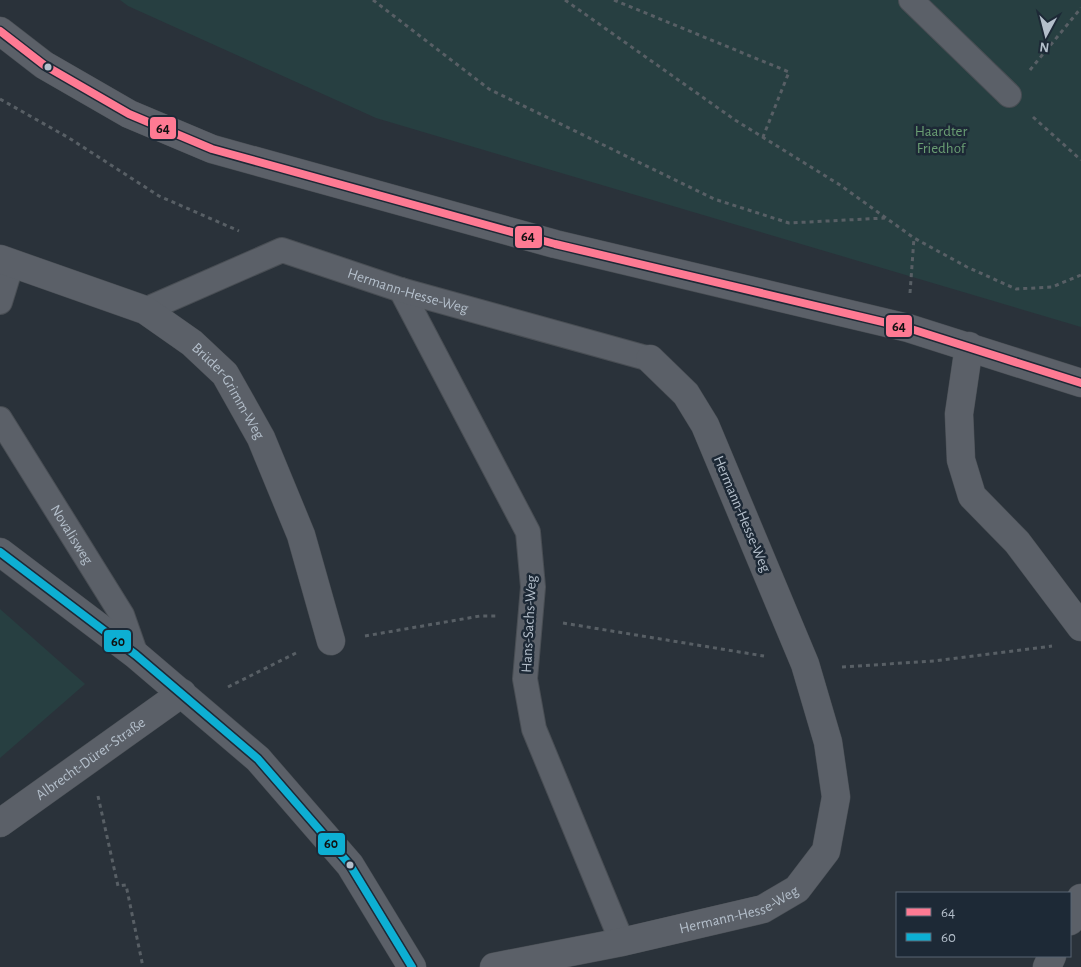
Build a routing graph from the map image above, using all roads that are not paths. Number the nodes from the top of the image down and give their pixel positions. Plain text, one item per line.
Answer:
1 (911, 0) edge
2 (0, 31) edge
3 (1009, 95) road end
4 (6, 261) edge
5 (401, 290) junction
6 (0, 302) edge
7 (146, 310) junction
8 (969, 346) junction
9 (650, 359) joint
10 (1081, 383) edge
11 (0, 419) edge
12 (0, 552) edge
13 (1081, 628) edge
14 (331, 641) dead end
15 (136, 655) junction
16 (182, 693) junction
17 (0, 823) edge
18 (1081, 898) edge
19 (1071, 919) edge
20 (622, 942) junction
21 (412, 967) edge
22 (494, 967) edge

1 - 3 lane
2 - 8 street
4 - 6 lane
4 - 7 street, Brüder-Grimm-Weg
5 - 7 lane, Hermann-Hesse-Weg
5 - 9 lane, Hermann-Hesse-Weg
5 - 20 lane, Hans-Sachs-Weg
7 - 14 street, Brüder-Grimm-Weg
8 - 10 street
8 - 13 street
9 - 20 street, Hermann-Hesse-Weg
11 - 15 lane, Novalisweg
12 - 15 street
15 - 16 street
16 - 17 street, Albrecht-Dürer-Straße
16 - 21 street
18 - 19 street
20 - 22 street, Hermann-Hesse-Weg

